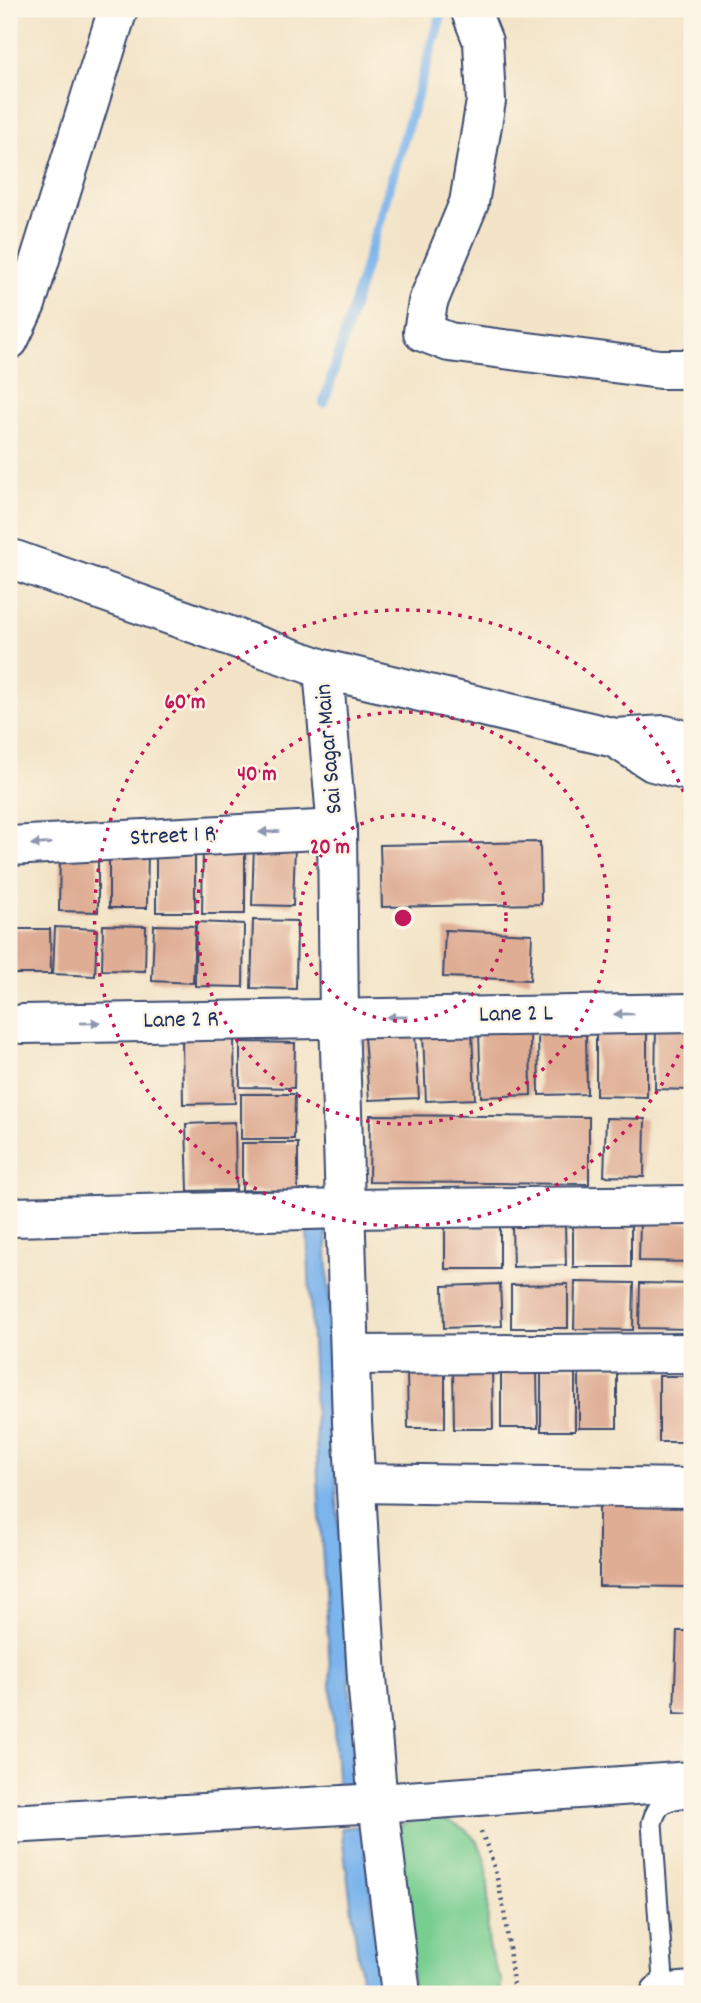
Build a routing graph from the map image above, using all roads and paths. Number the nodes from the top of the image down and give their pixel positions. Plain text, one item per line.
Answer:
1 (118, 9) edge
2 (470, 9) edge
3 (9, 340) edge
4 (692, 369) edge
5 (9, 558) edge
6 (323, 669) junction
7 (615, 738) junction
8 (692, 743) edge
9 (692, 772) edge
10 (337, 829) junction
11 (9, 846) edge
12 (692, 1013) edge
13 (339, 1018) junction
14 (22, 1024) dead end
15 (692, 1205) edge
16 (346, 1209) junction
17 (11, 1217) dead end
18 (692, 1353) edge
19 (351, 1355) junction
20 (356, 1483) junction
21 (692, 1488) edge
22 (692, 1781) edge
23 (692, 1797) edge
24 (456, 1798) junction
25 (377, 1803) junction
26 (9, 1824) edge
27 (692, 1991) edge
28 (401, 1994) edge
29 (514, 1994) edge
30 (662, 1994) edge

1 - 3 street
2 - 4 street
5 - 6 street
6 - 7 street
6 - 10 street, Sai Sagar Main
7 - 8 street
7 - 9 street
10 -> 11 street, Street 1 R
10 - 13 street, Sai Sagar Main
12 -> 13 street, Lane 2 L
14 -> 13 street, Lane 2 R
13 - 16 street, Sai Sagar Main
15 - 16 street
16 - 17 street
16 - 19 street, Sai Sagar Main
18 - 19 street
19 - 20 street, Sai Sagar Main
20 - 21 street
20 - 25 street, Sai Sagar Main
22 - 24 street
23 - 30 lane
24 - 25 street
24 - 29 path
25 - 26 street
25 - 28 street, Sai Sagar Main
27 - 30 street

